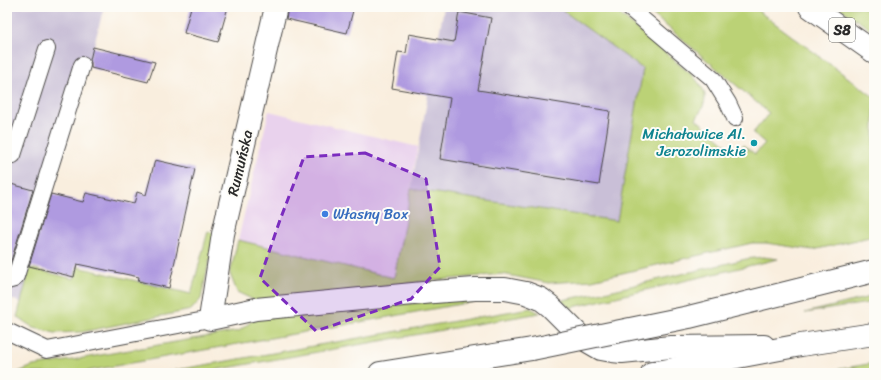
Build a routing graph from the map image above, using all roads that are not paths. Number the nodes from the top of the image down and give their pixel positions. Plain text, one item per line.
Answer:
1 (276, 7) edge
2 (628, 7) edge
3 (810, 7) edge
4 (47, 50) dead end
5 (874, 52) edge
6 (82, 65) dead end
7 (734, 118) dead end
8 (7, 153) edge
9 (874, 271) edge
10 (7, 281) edge
11 (210, 319) junction
12 (7, 331) edge
13 (874, 334) edge
14 (801, 345) junction
15 (380, 373) edge
16 (652, 373) edge

1 - 11 main road, Rumuńska
2 - 7 lane
3 - 5 main road, S8
4 - 8 lane
6 - 10 lane
9 - 15 main road, bridge
11 - 12 lane
11 - 14 main road
13 - 14 main road
14 - 16 main road

